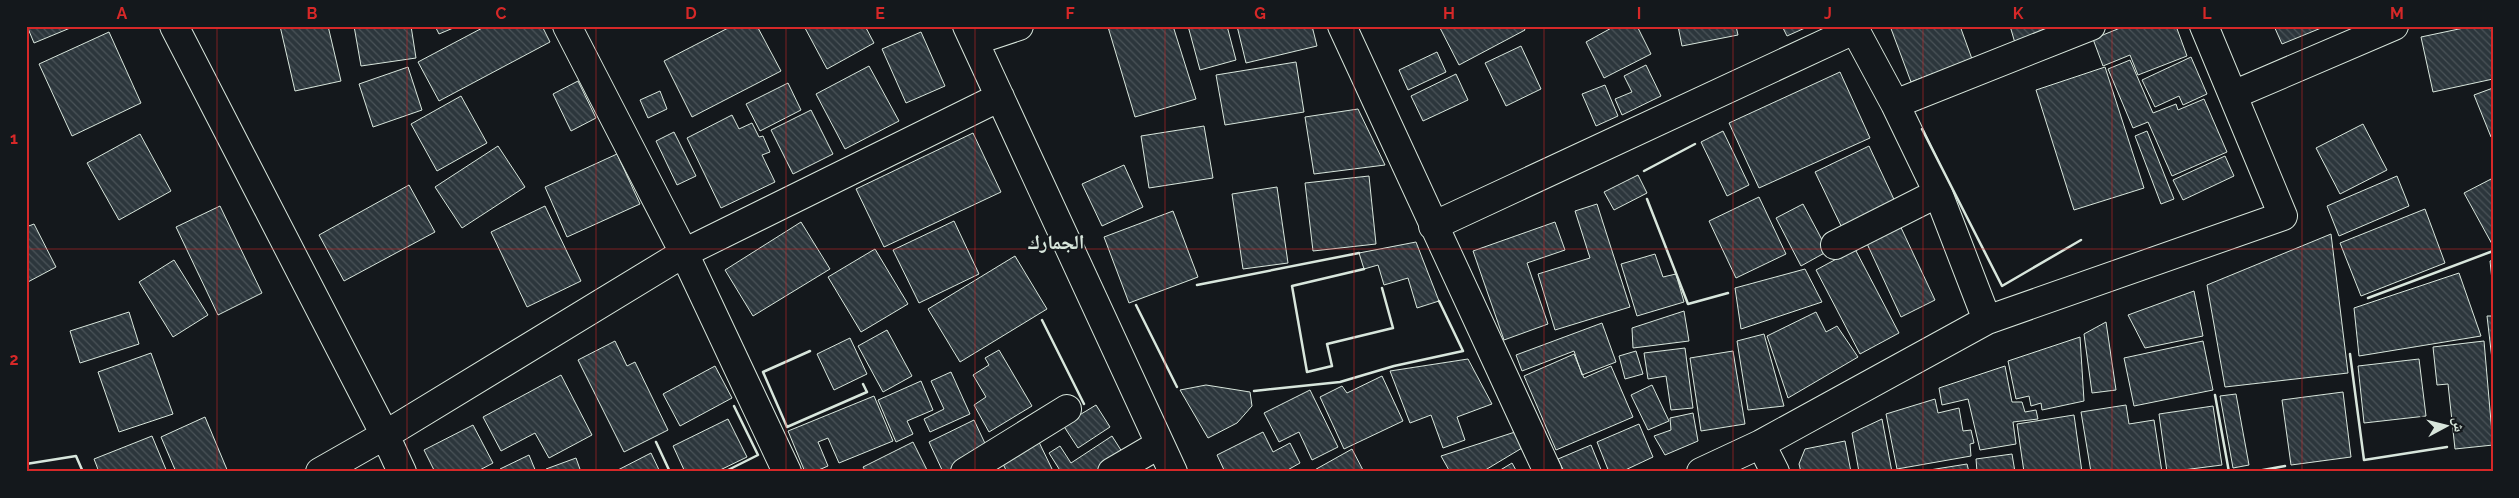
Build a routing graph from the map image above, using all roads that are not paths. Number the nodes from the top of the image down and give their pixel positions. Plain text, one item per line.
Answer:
1 (174, 26) edge
2 (567, 26) edge
3 (1019, 26) edge
4 (1342, 26) edge
5 (2091, 26) edge
6 (2204, 26) edge
7 (2394, 26) edge
8 (1854, 28) edge
9 (971, 34) edge
10 (2233, 95) junction
11 (1000, 97) junction
12 (1896, 104) junction
13 (1938, 193) junction
14 (1433, 226) junction
15 (1836, 245) dead end
16 (684, 253) junction
17 (1988, 320) junction
18 (1067, 409) dead end
19 (385, 435) junction
20 (1160, 444) junction
21 (1761, 444) junction
22 (320, 472) edge
23 (402, 472) edge
24 (787, 472) edge
25 (965, 472) edge
26 (1112, 472) edge
27 (1173, 472) edge
28 (1548, 472) edge
29 (1701, 472) edge
30 (1775, 472) edge

1 - 19 street
2 - 16 street
3 - 9 street
4 - 14 street
5 - 12 street
6 - 10 street
7 - 10 street
8 - 12 street
8 - 14 street
9 - 11 street
10 - 17 street
11 - 16 street
11 - 20 street
12 - 13 street
13 - 15 street
13 - 17 street
14 - 28 street
16 - 19 street
16 - 24 street
17 - 21 street
18 - 25 street
19 - 22 street
19 - 23 street
20 - 26 street
20 - 27 street
21 - 29 street
21 - 30 street

